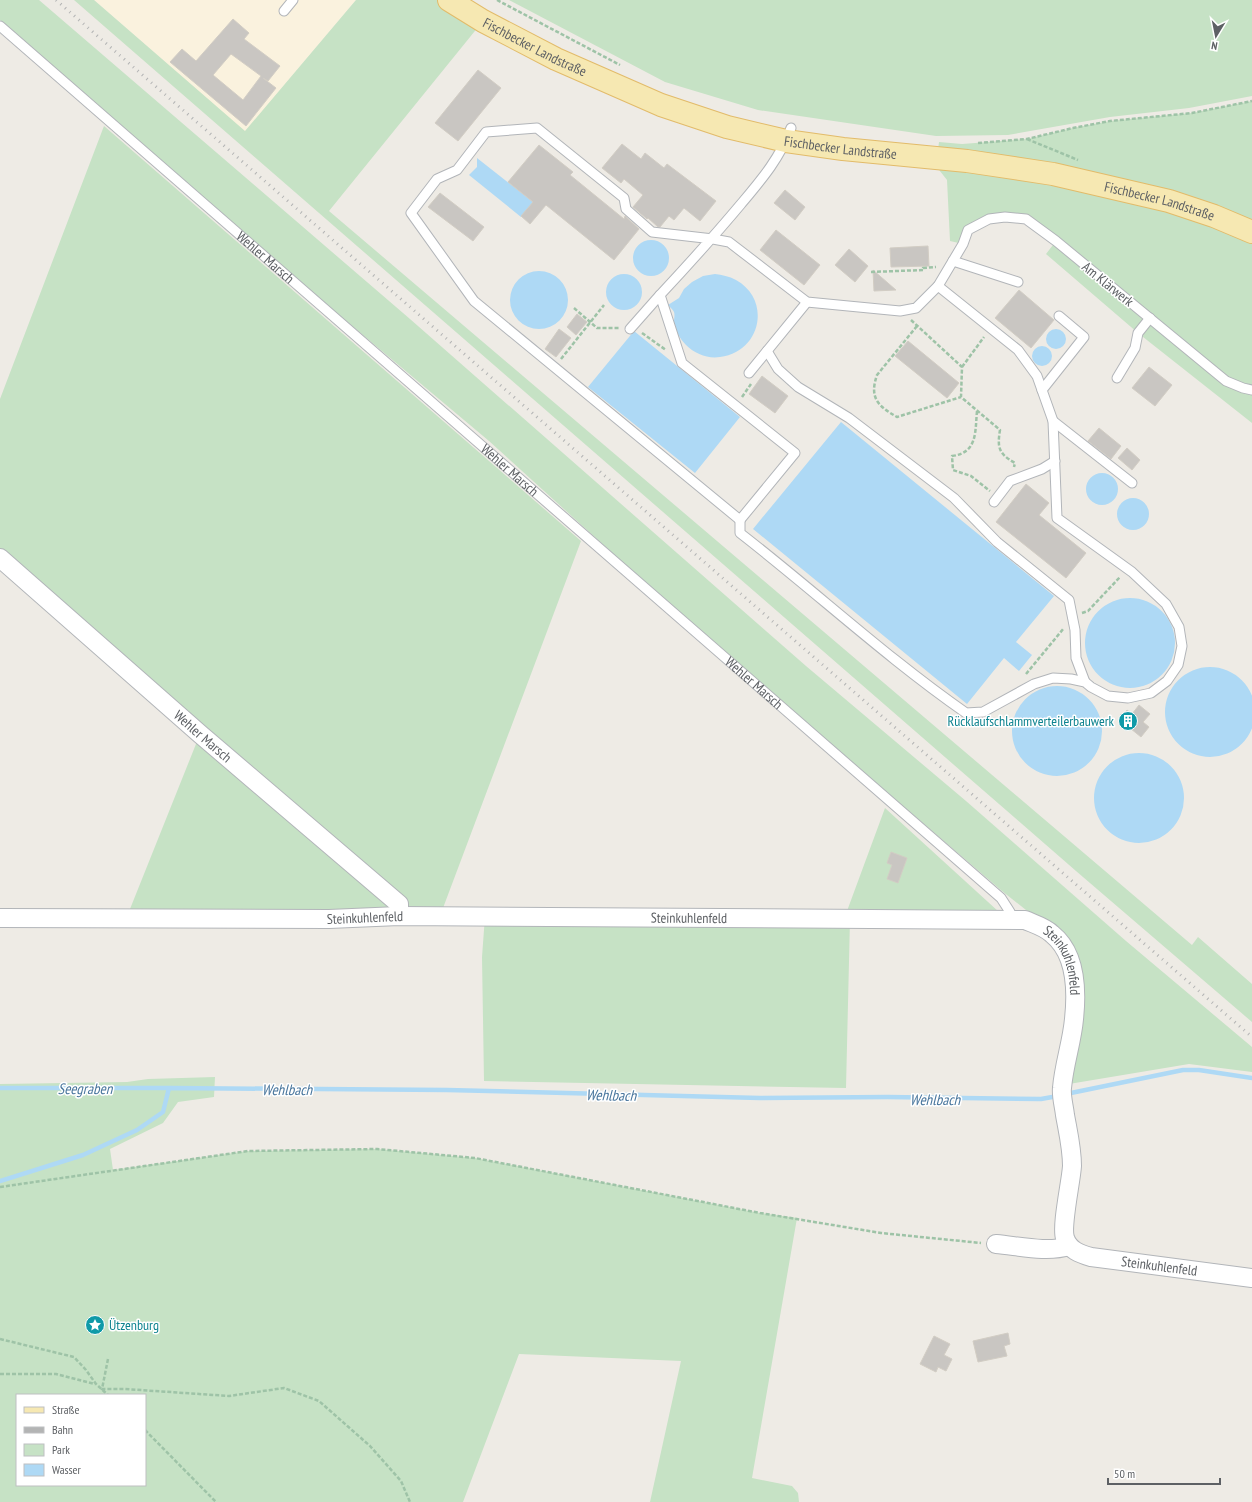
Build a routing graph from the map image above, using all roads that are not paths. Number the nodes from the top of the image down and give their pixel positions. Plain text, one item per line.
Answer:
1 (293, 0) edge
2 (449, 0) edge
3 (284, 11) dead end
4 (0, 26) edge
5 (788, 134) junction
6 (1252, 232) edge
7 (713, 239) junction
8 (951, 264) junction
9 (1018, 282) dead end
10 (938, 286) junction
11 (660, 295) junction
12 (807, 302) junction
13 (1059, 316) dead end
14 (1150, 318) junction
15 (631, 327) road end
16 (768, 351) junction
17 (749, 373) road end
18 (1117, 378) dead end
19 (1042, 390) junction
20 (1252, 390) edge
21 (1053, 421) junction
22 (1055, 461) junction
23 (1132, 483) dead end
24 (996, 500) road end
25 (740, 520) junction
26 (0, 558) edge
27 (1085, 682) junction
28 (400, 916) junction
29 (0, 918) edge
30 (1010, 920) junction
31 (996, 1244) road end
32 (1070, 1246) junction
33 (1252, 1278) edge

1 - 3 lane
2 - 5 main road, Fischbecker Landstraße
4 - 30 lane, Wehler Marsch
5 - 6 main road, Fischbecker Landstraße
5 - 7 lane
7 - 11 lane
7 - 12 lane
7 - 25 lane
8 - 9 lane
8 - 10 lane, Am Klärwerk
8 - 14 lane, Am Klärwerk
10 - 12 lane, Am Klärwerk
10 - 19 lane
11 - 15 lane
11 - 25 lane
12 - 16 lane
13 - 19 lane
14 - 18 lane
14 - 20 lane, Am Klärwerk
16 - 17 lane
16 - 27 lane
19 - 21 lane
21 - 22 lane
21 - 23 lane
22 - 24 lane
22 - 27 lane
25 - 27 lane
26 - 28 street, Wehler Marsch
28 - 29 street, Steinkuhlenfeld
28 - 30 street, Steinkuhlenfeld
30 - 32 street, Steinkuhlenfeld
31 - 32 street
32 - 33 street, Steinkuhlenfeld

